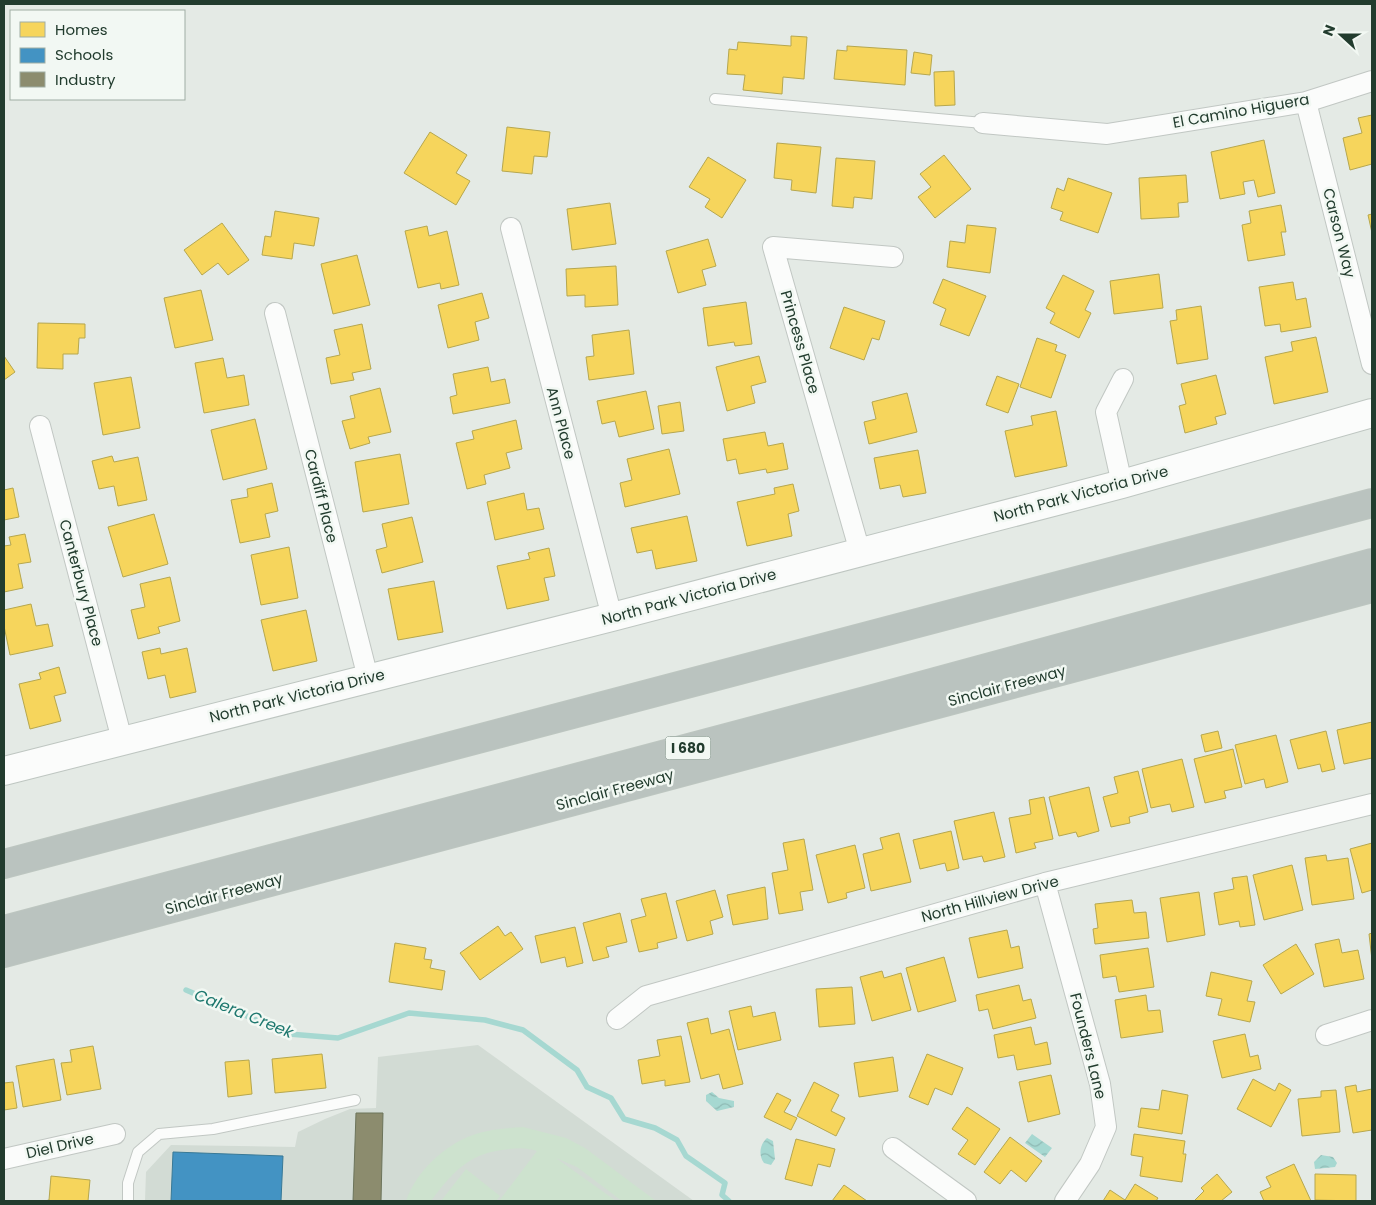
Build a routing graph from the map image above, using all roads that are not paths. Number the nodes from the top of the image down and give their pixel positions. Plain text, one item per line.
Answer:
1 (1372, 81) edge
2 (715, 99) dead end
3 (1306, 102) junction
4 (983, 123) joint
5 (511, 228) dead end
6 (893, 257) dead end
7 (275, 313) dead end
8 (1372, 364) edge
9 (1123, 379) dead end
10 (1372, 413) edge
11 (40, 426) dead end
12 (1122, 484) junction
13 (1372, 503) edge
14 (860, 552) junction
15 (1372, 563) edge
16 (1372, 588) edge
17 (612, 617) junction
18 (368, 678) junction
19 (122, 740) junction
20 (4, 771) edge
21 (1372, 804) edge
22 (4, 864) edge
23 (1045, 883) junction
24 (4, 930) edge
25 (4, 953) edge
26 (617, 1019) dead end
27 (1372, 1020) edge
28 (1326, 1035) dead end
29 (355, 1100) dead end
30 (115, 1134) dead end
31 (893, 1148) dead end
32 (4, 1159) edge
33 (128, 1201) edge
34 (966, 1201) edge
35 (1065, 1201) edge

1 - 3 street, El Camino Higuera
2 - 4 lane
3 - 4 street, El Camino Higuera
3 - 8 street, Carson Way
5 - 17 street, Ann Place
6 - 14 street, Princess Place
7 - 18 street, Cardiff Place
9 - 12 street
10 - 12 street, North Park Victoria Drive
11 - 19 street, Canterbury Place
12 - 14 street, North Park Victoria Drive
13 - 22 highway
14 - 17 street, North Park Victoria Drive
15 - 24 highway, I 680
16 - 25 highway, Sinclair Freeway / I 680
17 - 18 street, North Park Victoria Drive
18 - 19 street, North Park Victoria Drive
19 - 20 street, North Park Victoria Drive
21 - 23 street, North Hillview Drive
23 - 26 street, North Hillview Drive
23 - 35 street, Founders Lane
27 - 28 street
29 - 33 lane
30 - 32 street, Diel Drive
31 - 34 street

